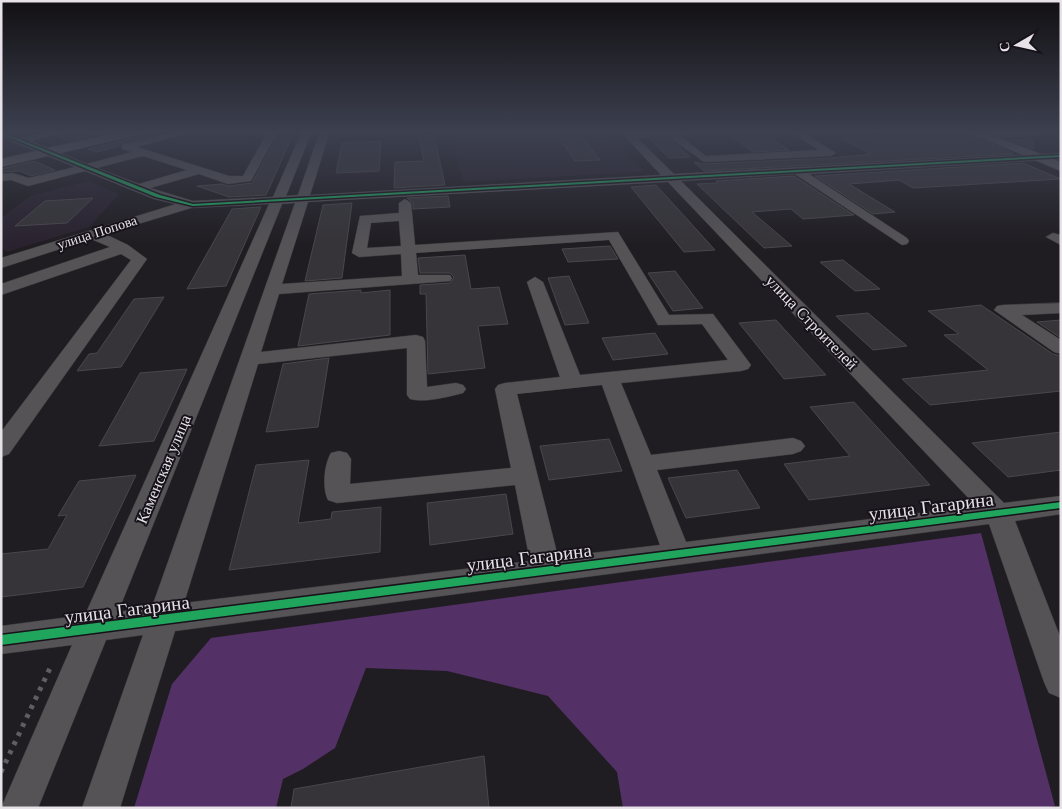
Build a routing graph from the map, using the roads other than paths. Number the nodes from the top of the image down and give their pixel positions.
1 (79, 169) edge
2 (90, 169) edge
3 (191, 169) edge
4 (254, 169) edge
5 (293, 169) edge
6 (308, 169) edge
7 (662, 169) edge
8 (823, 169) edge
9 (800, 170) junction
10 (198, 171) junction
11 (670, 177) junction
12 (1, 178) edge
13 (138, 188) junction
14 (403, 193) junction
15 (158, 196) junction
16 (304, 199) junction
17 (277, 200) junction
18 (193, 205) junction
19 (150, 215) junction
20 (407, 216) junction
21 (93, 234) junction
22 (902, 241) dead end
23 (123, 248) junction
24 (409, 250) junction
25 (4, 261) edge
26 (444, 278) dead end
27 (410, 280) junction
28 (535, 282) dead end
29 (1, 290) edge
30 (273, 290) junction
31 (1061, 308) edge
32 (1061, 348) edge
33 (250, 360) junction
34 (609, 378) junction
35 (572, 382) junction
36 (456, 389) dead end
37 (793, 446) dead end
38 (1, 449) edge
39 (339, 459) dead end
40 (642, 464) junction
41 (525, 475) junction
42 (1061, 505) edge
43 (999, 514) junction
44 (678, 555) junction
45 (547, 572) junction
46 (164, 621) junction
47 (94, 629) junction
48 (1, 640) edge
49 (1061, 682) edge
50 (19, 808) edge
51 (101, 808) edge

1 - 12 street
2 - 13 street
3 - 10 street
4 - 10 street
5 - 17 street, Каменская улица
6 - 16 street
7 - 11 street, улица Строителей
8 - 9 street
9 - 11 street
9 - 22 street
10 - 13 street
11 - 14 street
11 - 43 street, улица Строителей
13 - 15 street
14 - 16 street
14 - 20 street
15 - 18 street
15 - 19 street
16 - 17 street
16 - 30 street
17 - 18 street
17 - 47 street, Каменская улица
18 - 19 street, улица Попова
19 - 21 street, улица Попова
20 - 24 street
20 - 24 street
21 - 23 street
21 - 25 street, улица Попова
23 - 29 street
23 - 38 street
24 - 27 street
24 - 34 street
26 - 27 street
27 - 30 street
28 - 35 street
30 - 33 street
31 - 32 street
33 - 36 street
33 - 46 street
34 - 35 street
34 - 40 street
35 - 41 street
37 - 40 street
39 - 41 street
40 - 44 street
41 - 45 street
42 - 43 street, улица Гагарина
43 - 44 street, улица Гагарина
43 - 49 street
44 - 45 street, улица Гагарина
45 - 46 street, улица Гагарина
46 - 47 street, улица Гагарина
46 - 51 street
47 - 48 street, улица Гагарина
47 - 50 street, Каменская улица

